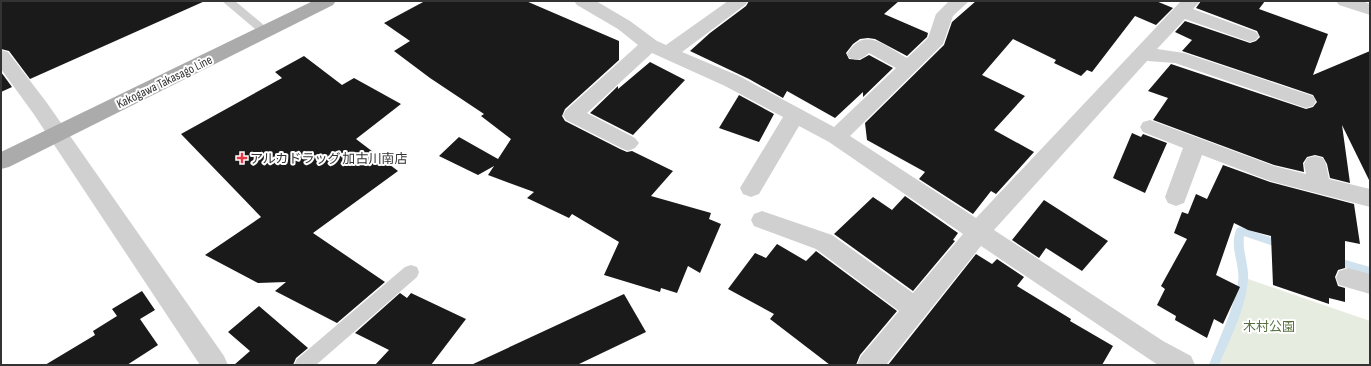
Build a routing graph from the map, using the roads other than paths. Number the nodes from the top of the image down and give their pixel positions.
1 (228, 1) edge
2 (327, 1) edge
3 (583, 1) edge
4 (739, 1) edge
5 (960, 1) edge
6 (1345, 1) edge
7 (1186, 4) edge
8 (1370, 10) edge
9 (265, 31) junction
10 (1250, 36) dead end
11 (659, 49) junction
12 (856, 54) dead end
13 (1140, 54) junction
14 (1, 56) edge
15 (909, 67) junction
16 (1306, 101) dead end
17 (795, 115) junction
18 (1150, 127) dead end
19 (57, 134) junction
20 (836, 137) junction
21 (628, 143) dead end
22 (1195, 144) junction
23 (1, 161) edge
24 (1315, 164) dead end
25 (1320, 186) junction
26 (751, 188) dead end
27 (1176, 197) dead end
28 (1370, 198) edge
29 (762, 220) dead end
30 (978, 232) junction
31 (411, 272) dead end
32 (916, 309) junction
33 (1150, 357) edge
34 (215, 365) edge
35 (303, 365) edge
36 (870, 365) edge
37 (1182, 365) edge

1 - 9 lane
2 - 9 main road, Kakogawa Takasago Line
3 - 11 street
4 - 11 street
5 - 15 street
6 - 8 street
7 - 10 street
7 - 13 street
9 - 19 main road, Kakogawa Takasago Line
11 - 17 street
11 - 21 street
12 - 15 street
13 - 16 street
13 - 30 street
14 - 19 street
15 - 20 street
17 - 20 street
17 - 26 street
18 - 22 street
19 - 23 main road, Kakogawa Takasago Line
19 - 34 street
20 - 30 street
22 - 25 street
22 - 27 street
24 - 25 street
25 - 28 street
29 - 32 street
30 - 32 street
30 - 33 street
31 - 35 lane
32 - 36 street
33 - 37 street

